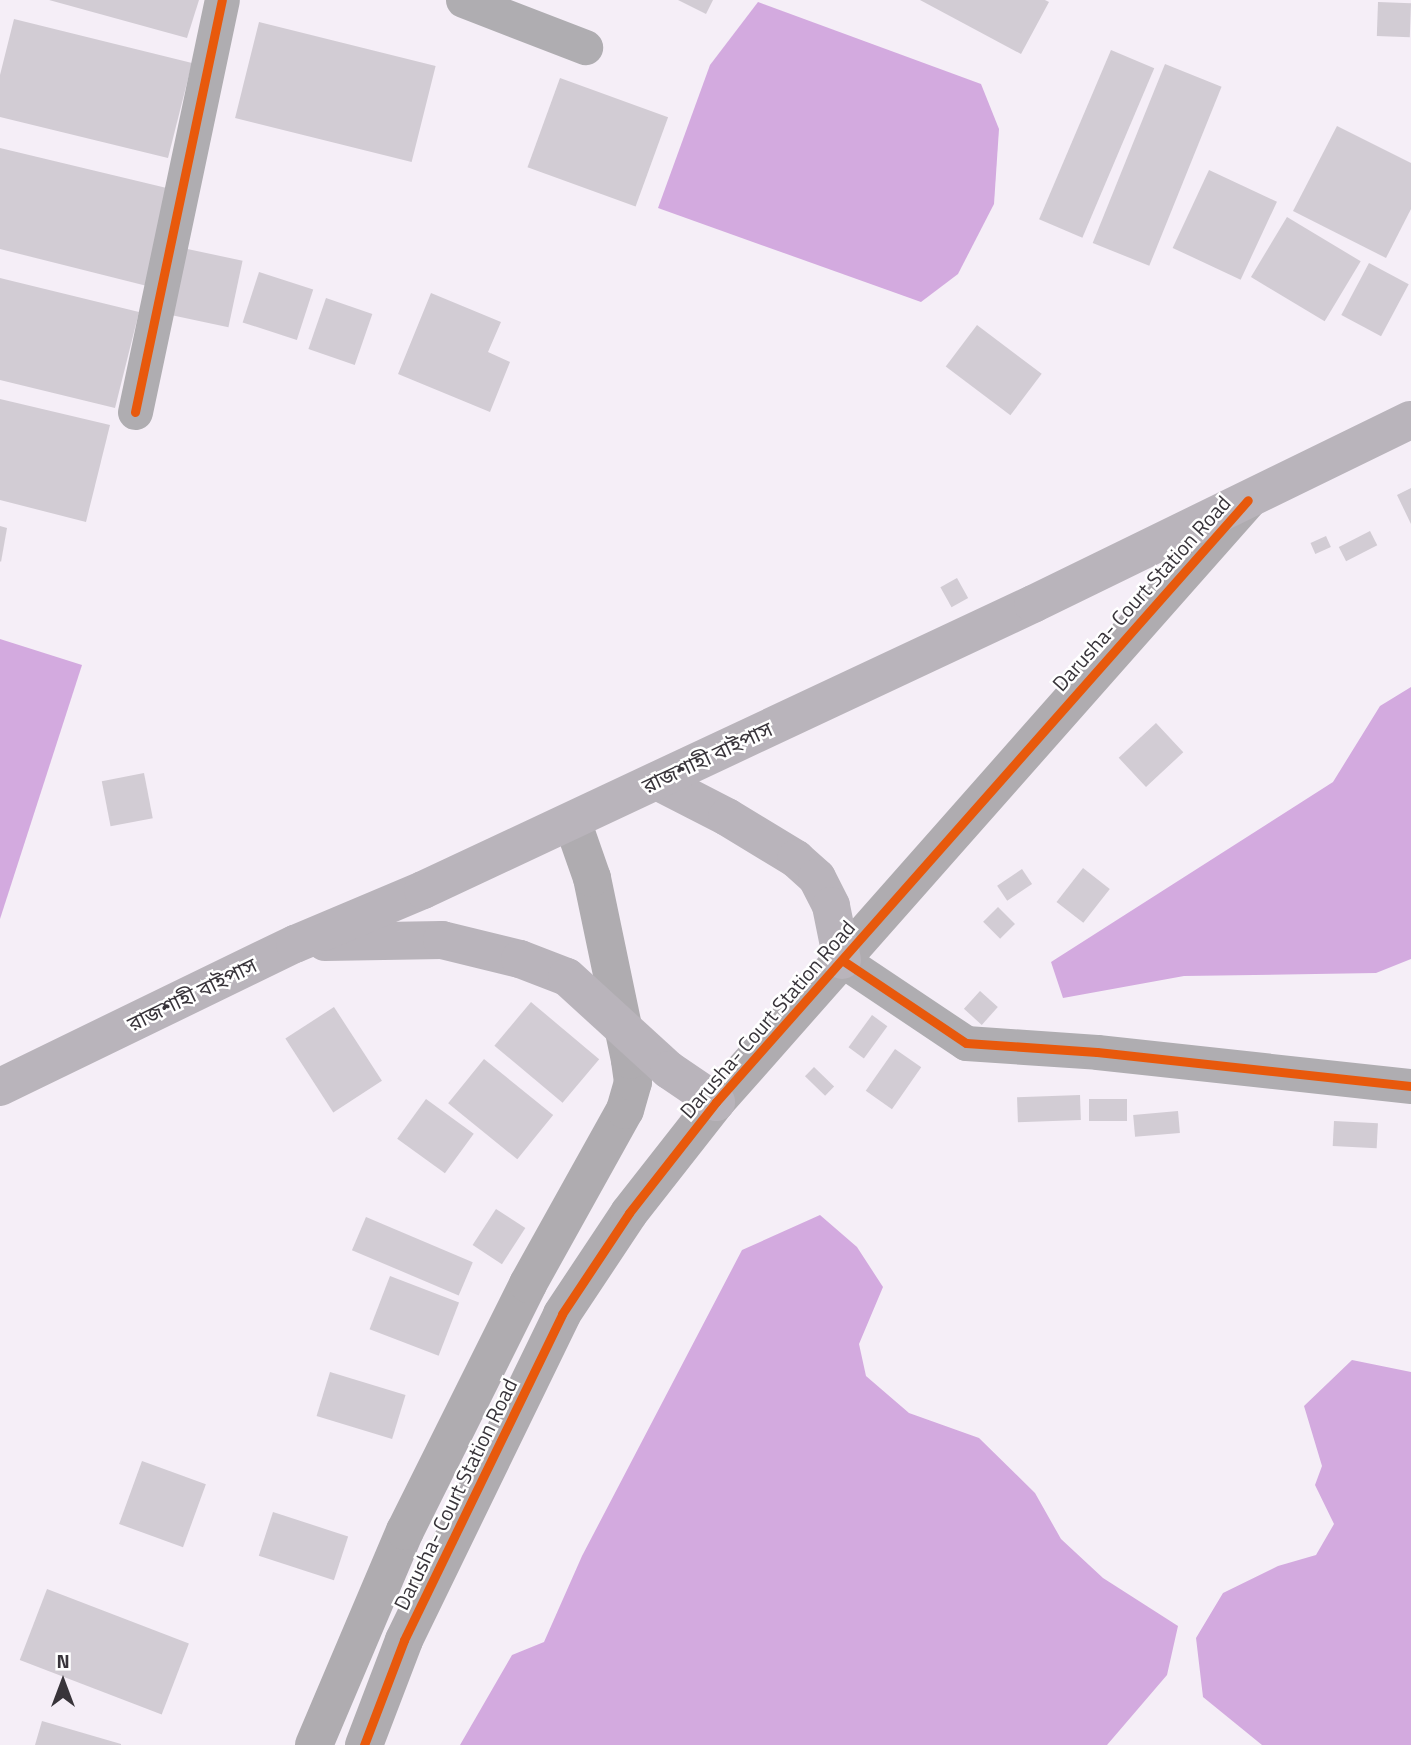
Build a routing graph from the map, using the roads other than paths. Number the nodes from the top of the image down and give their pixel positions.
1 (222, 0) edge
2 (463, 0) edge
3 (586, 47) dead end
4 (135, 412) dead end
5 (1407, 415) edge
6 (1248, 500) junction
7 (657, 781) junction
8 (572, 821) junction
9 (295, 944) junction
10 (842, 960) junction
11 (623, 1025) junction
12 (5, 1081) edge
13 (1411, 1086) edge
14 (716, 1102) junction
15 (314, 1745) edge
16 (364, 1745) edge

1 - 4 street
2 - 3 street
5 - 6 highway, রাজশাহী বাইপাস
6 - 7 highway, রাজশাহী বাইপাস
6 - 10 street, Darusha- Court Station Road
7 - 8 highway, রাজশাহী বাইপাস
7 - 10 highway
8 - 9 highway, রাজশাহী বাইপাস
8 - 11 street, Darusha- Court Station Road
9 - 11 highway
9 - 12 highway, রাজশাহী বাইপাস
10 - 13 street
10 - 14 street, Darusha- Court Station Road
11 - 14 highway
11 - 15 street, Darusha- Court Station Road
14 - 16 street, Darusha- Court Station Road

